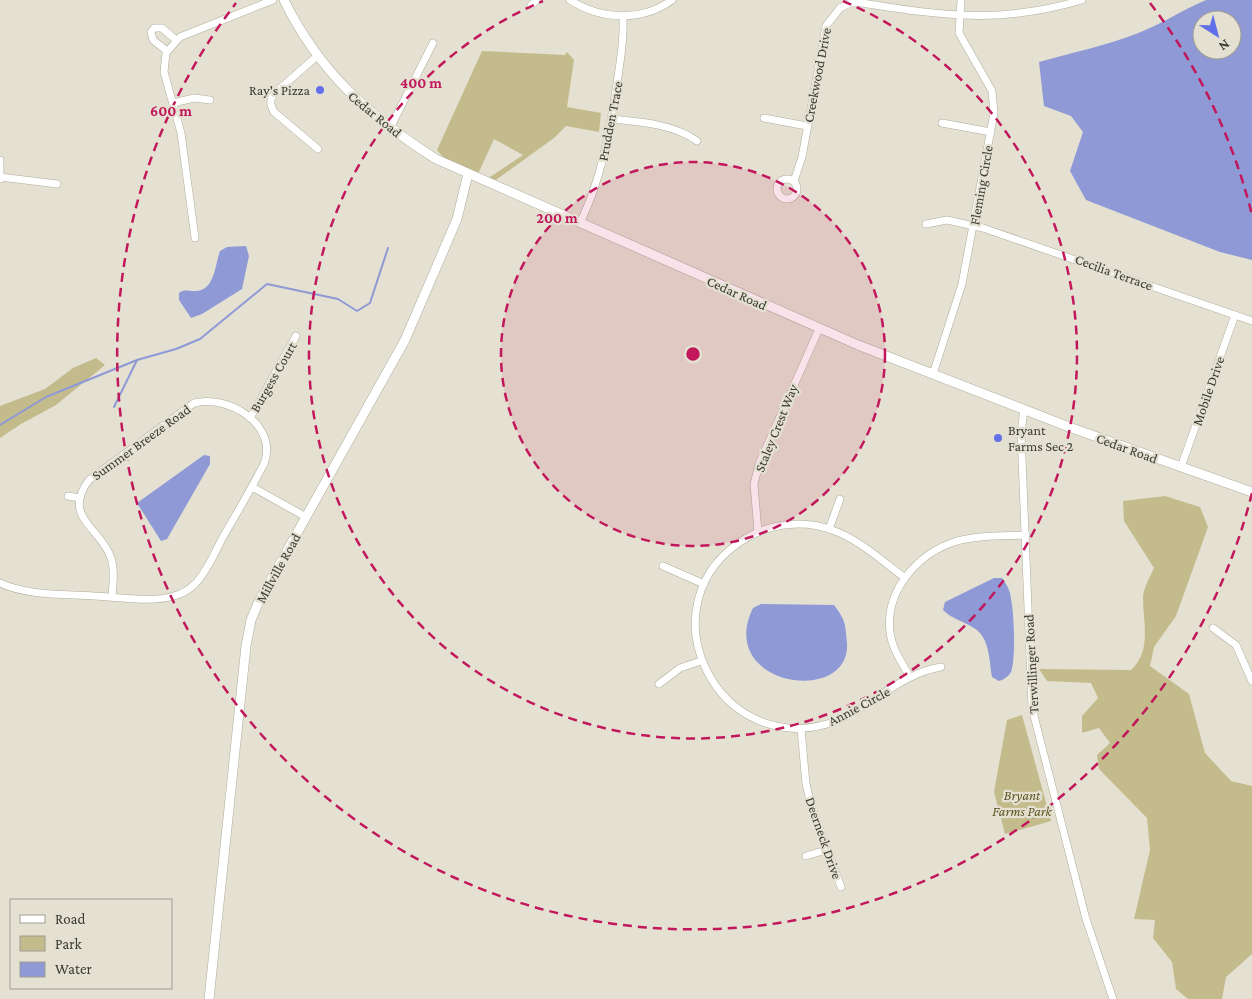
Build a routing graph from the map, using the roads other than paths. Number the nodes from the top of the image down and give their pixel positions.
1 (273, 0) edge
2 (284, 0) edge
3 (570, 0) edge
4 (672, 0) edge
5 (961, 0) edge
6 (1082, 0) edge
7 (882, 3) edge
8 (623, 16) junction
9 (960, 17) junction
10 (176, 40) junction
11 (433, 43) dead end
12 (167, 51) junction
13 (317, 56) junction
14 (210, 100) dead end
15 (173, 103) junction
16 (764, 118) dead end
17 (612, 119) junction
18 (942, 123) dead end
19 (807, 126) junction
20 (390, 128) junction
21 (991, 132) junction
22 (698, 141) dead end
23 (318, 149) dead end
24 (0, 160) edge
25 (468, 174) junction
26 (0, 178) edge
27 (794, 181) dead end
28 (57, 184) dead end
29 (580, 222) junction
30 (926, 224) dead end
31 (974, 225) junction
32 (195, 238) dead end
33 (1234, 315) junction
34 (1252, 321) edge
35 (819, 329) junction
36 (296, 336) dead end
37 (933, 374) junction
38 (1024, 409) junction
39 (250, 418) junction
40 (1181, 467) junction
41 (252, 486) junction
42 (1252, 492) edge
43 (68, 496) dead end
44 (80, 498) junction
45 (840, 499) dead end
46 (306, 517) junction
47 (829, 529) junction
48 (758, 532) junction
49 (1026, 535) junction
50 (663, 566) dead end
51 (905, 578) junction
52 (0, 583) edge
53 (704, 584) junction
54 (112, 597) junction
55 (1213, 628) dead end
56 (701, 661) junction
57 (941, 667) dead end
58 (1251, 676) edge
59 (910, 677) junction
60 (659, 684) dead end
61 (801, 728) junction
62 (826, 850) junction
63 (806, 856) dead end
64 (841, 887) dead end
65 (209, 999) edge
66 (1113, 999) edge

1 - 10 street
2 - 13 street, Cedar Road
3 - 8 street
4 - 8 street
5 - 9 street, Fleming Circle
6 - 9 street, Creekwood Drive
7 - 9 street, Creekwood Drive
7 - 19 street, Creekwood Drive
8 - 17 street, Prudden Trace
9 - 21 street, Fleming Circle
10 - 12 street
10 - 12 street
11 - 20 street
12 - 15 street
13 - 20 street, Cedar Road
13 - 23 street
14 - 15 street
15 - 32 street
16 - 19 street
17 - 22 street
17 - 29 street, Prudden Trace
18 - 21 street
19 - 27 street, Creekwood Drive
20 - 25 street, Cedar Road
21 - 31 street, Fleming Circle
24 - 26 street
25 - 29 street, Cedar Road
25 - 46 street, Millville Road
26 - 28 street
29 - 35 street, Cedar Road
30 - 31 street, Cecilia Terrace
31 - 33 street, Cecilia Terrace
31 - 37 street, Fleming Circle
33 - 34 street, Cecilia Terrace
33 - 40 street, Mobile Drive
35 - 37 street, Cedar Road
35 - 48 street, Staley Crest Way
36 - 39 street, Burgess Court
37 - 38 street, Cedar Road
38 - 40 street, Cedar Road
38 - 49 street, Terwillinger Road
39 - 41 street, Summer Breeze Road
39 - 44 street, Summer Breeze Road
40 - 42 street, Cedar Road
41 - 46 street
41 - 54 street, Summer Breeze Road
43 - 44 street
44 - 54 street
45 - 47 street
46 - 65 street, Millville Road
47 - 48 street, Annie Circle
47 - 51 street, Annie Circle
48 - 53 street, Annie Circle
49 - 51 street
49 - 66 street, Terwillinger Road
50 - 53 street
51 - 59 street
52 - 54 street, Summer Breeze Road
53 - 56 street, Annie Circle
55 - 58 street
56 - 60 street
56 - 61 street, Annie Circle
57 - 59 street, Annie Circle
59 - 61 street, Annie Circle
61 - 62 street, Deerneck Drive
62 - 63 street
62 - 64 street, Deerneck Drive

